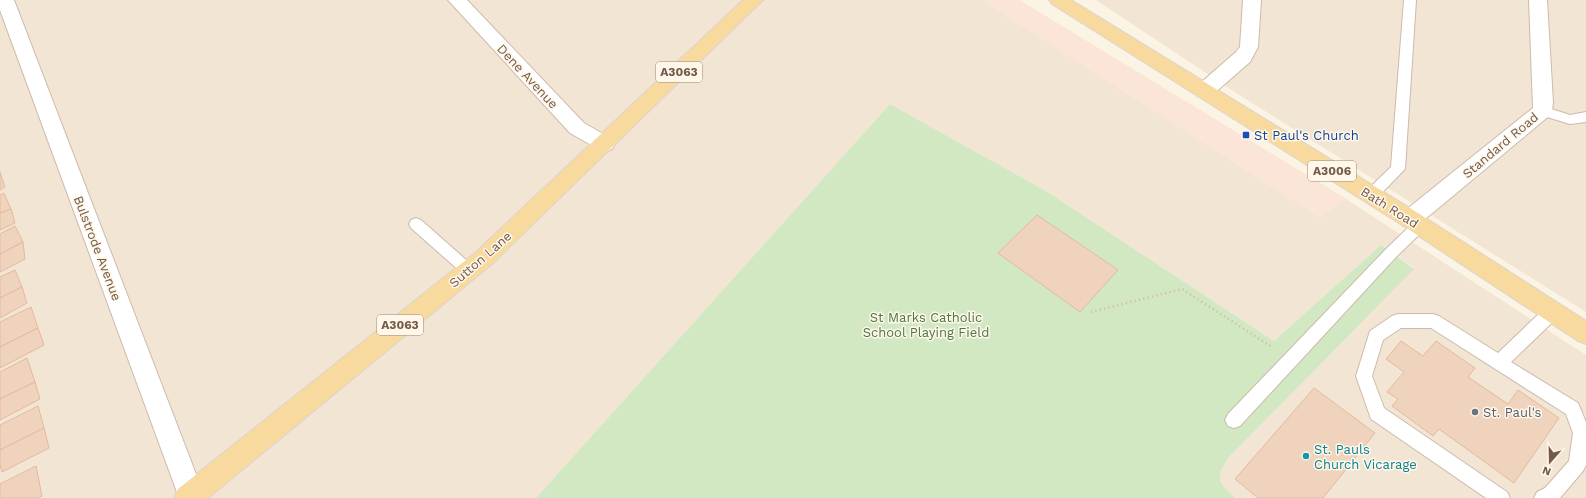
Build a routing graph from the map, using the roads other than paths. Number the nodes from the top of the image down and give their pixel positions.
1 (5, 0) edge
2 (457, 0) edge
3 (754, 0) edge
4 (1058, 0) edge
5 (1070, 0) edge
6 (1252, 0) edge
7 (1410, 0) edge
8 (1538, 0) edge
9 (1111, 32) junction
10 (1204, 91) junction
11 (1542, 112) junction
12 (1586, 117) edge
13 (605, 144) junction
14 (1371, 195) junction
15 (1415, 223) junction
16 (416, 224) dead end
17 (468, 270) junction
18 (1552, 312) junction
19 (1586, 334) edge
20 (1500, 362) junction
21 (1234, 420) dead end
22 (189, 497) edge
23 (1501, 498) edge
24 (1543, 498) edge

1 - 22 street, Bulstrode Avenue
2 - 13 street, Dene Avenue
3 - 13 main road, Sutton Lane / A3063
4 - 9 main road, Bath Road / A3006
5 - 9 main road, Bath Road / A3006
6 - 10 street
7 - 14 lane
8 - 11 street, Standard Road
9 - 10 main road, Bath Road / A3006
10 - 14 main road, Bath Road / A3006
11 - 12 lane
11 - 15 street, Standard Road
13 - 17 main road, Sutton Lane / A3063
14 - 15 main road, Bath Road / A3006
15 - 18 main road, Bath Road / A3006
15 - 21 lane
16 - 17 lane
17 - 22 main road, Sutton Lane / A3063
18 - 19 main road, Bath Road / A3006
18 - 20 lane
20 - 23 lane
20 - 24 lane

